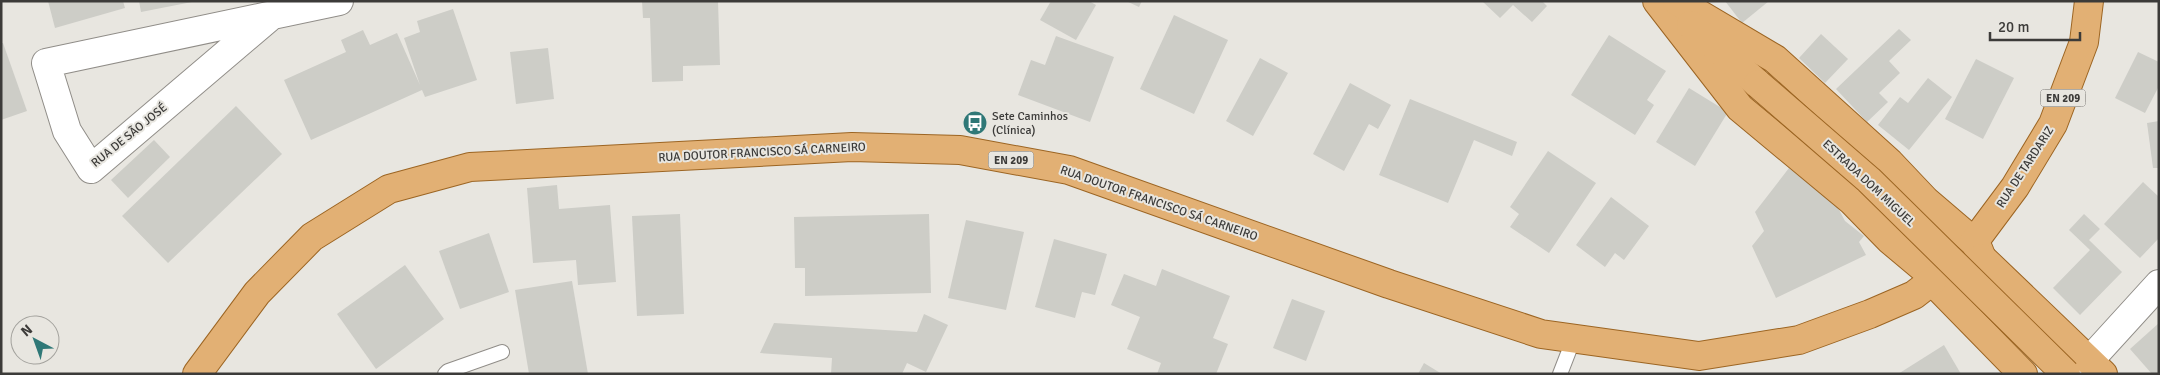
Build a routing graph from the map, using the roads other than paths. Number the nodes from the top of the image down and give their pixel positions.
1 (338, 1) edge
2 (1657, 1) edge
3 (1664, 1) edge
4 (1677, 1) edge
5 (2089, 1) edge
6 (272, 15) junction
7 (1974, 246) junction
8 (1932, 280) junction
9 (2159, 284) edge
10 (1574, 338) junction
11 (502, 352) dead end
12 (2090, 370) edge
13 (197, 374) edge
14 (445, 374) edge
15 (1560, 374) edge
16 (2023, 374) edge
17 (2066, 374) edge

1 - 6 street, RUA DE SÃO JOSÉ
2 - 8 main road
3 - 17 main road, ESTRADA DOM MIGUEL, bridge
4 - 7 main road
5 - 7 main road, RUA DE TARDARIZ / EN 209
6 - 6 street, RUA DE SÃO JOSÉ
7 - 8 main road
7 - 8 main road, EN 209
7 - 12 main road
8 - 10 main road, RUA DOUTOR FRANCISCO SÁ CARNEIRO / EN 209
8 - 16 main road
9 - 12 street
10 - 13 main road, RUA DOUTOR FRANCISCO SÁ CARNEIRO / EN 209
10 - 15 lane
11 - 14 lane

